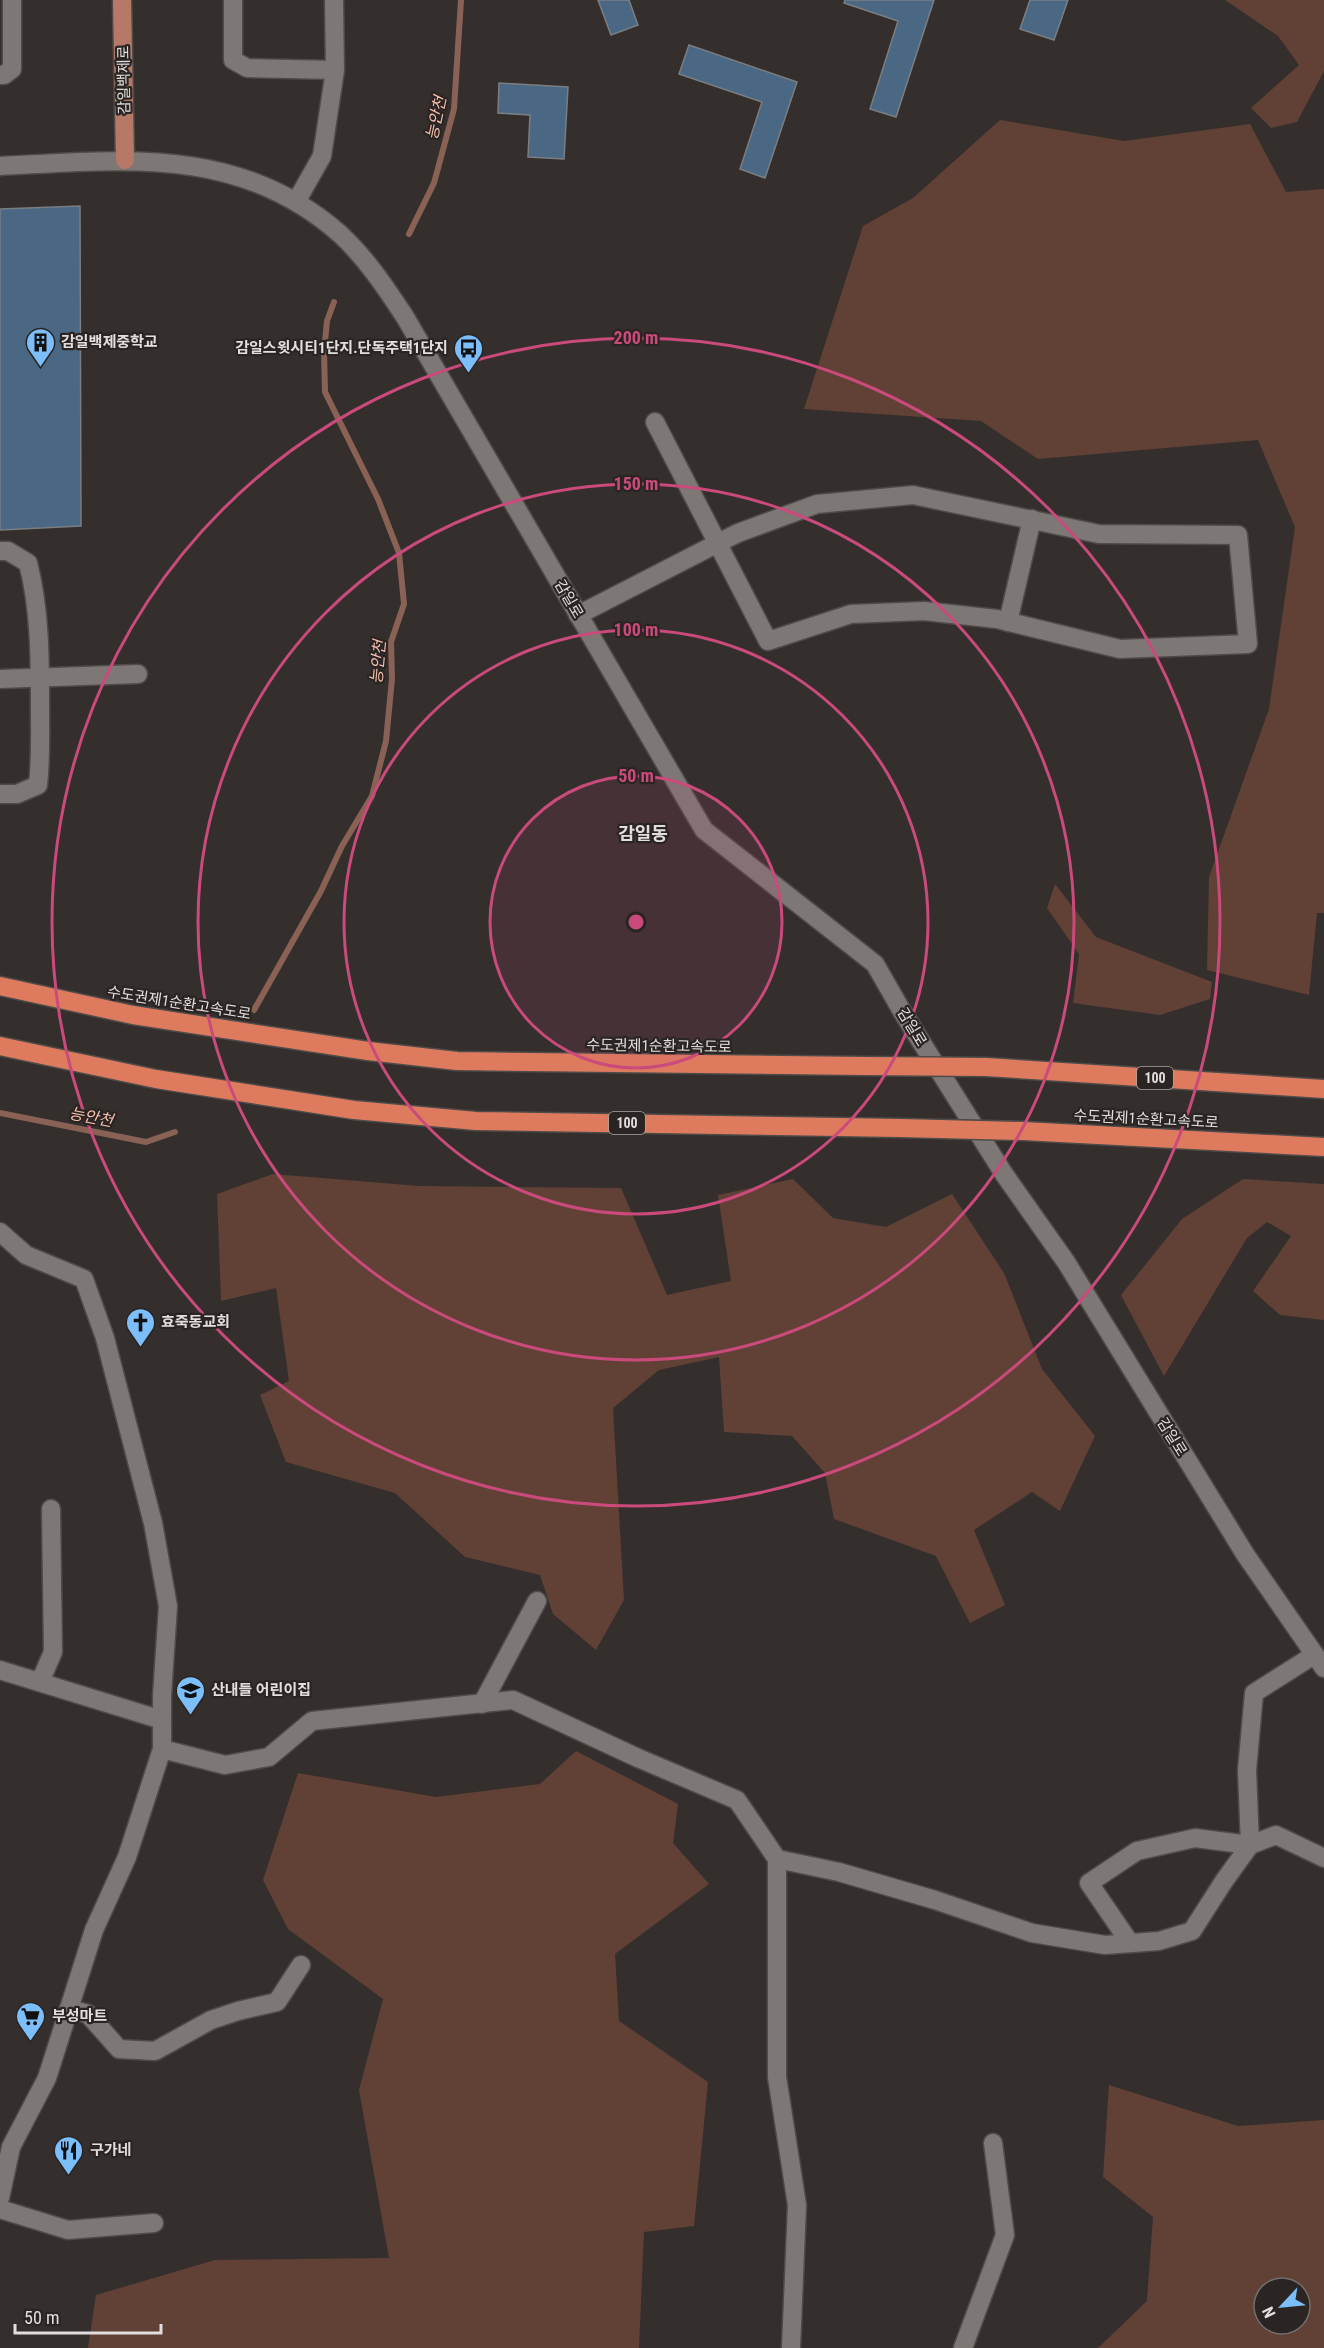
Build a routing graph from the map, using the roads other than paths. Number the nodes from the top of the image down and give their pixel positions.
1 (12, 0) edge
2 (122, 0) edge
3 (232, 0) edge
4 (334, 0) edge
5 (335, 70) junction
6 (0, 75) edge
7 (125, 160) junction
8 (0, 166) edge
9 (296, 202) junction
10 (655, 422) dead end
11 (1032, 519) junction
12 (718, 543) junction
13 (0, 551) edge
14 (578, 615) junction
15 (1008, 622) junction
16 (138, 674) dead end
17 (40, 678) junction
18 (0, 679) edge
19 (0, 794) edge
20 (0, 986) edge
21 (0, 1046) edge
22 (1324, 1089) edge
23 (1324, 1147) edge
24 (0, 1232) edge
25 (51, 1509) dead end
26 (537, 1601) dead end
27 (1319, 1661) edge
28 (0, 1670) edge
29 (40, 1682) junction
30 (483, 1704) junction
31 (162, 1720) junction
32 (162, 1749) junction
33 (1250, 1845) junction
34 (1324, 1858) edge
35 (777, 1859) junction
36 (1130, 1943) junction
37 (301, 1965) dead end
38 (69, 2009) junction
39 (993, 2143) dead end
40 (3, 2166) edge
41 (0, 2199) edge
42 (0, 2209) edge
43 (154, 2223) dead end
44 (791, 2348) edge
45 (963, 2348) edge

1 - 6 street
2 - 7 main road, 감일백제로
3 - 5 street
4 - 5 street
5 - 9 street
7 - 8 street, 감일로
7 - 9 street, 감일로
9 - 14 street, 감일로
10 - 12 street
11 - 12 street
11 - 15 street
11 - 15 street
12 - 14 street
12 - 15 street
13 - 17 street
14 - 27 street, 감일로
16 - 17 street
17 - 18 street
17 - 19 street
20 - 22 highway, 수도권제1순환고속도로 / 100, bridge
21 - 23 highway, 수도권제1순환고속도로 / 100, bridge
24 - 31 street
25 - 29 street
26 - 30 street
27 - 33 street
28 - 29 street
29 - 31 street
30 - 32 street
30 - 35 street
31 - 32 street
32 - 38 street
33 - 34 street
33 - 36 street
33 - 36 street
35 - 36 street
35 - 44 street
37 - 38 street
38 - 40 street
39 - 45 street
40 - 41 street
42 - 43 street

